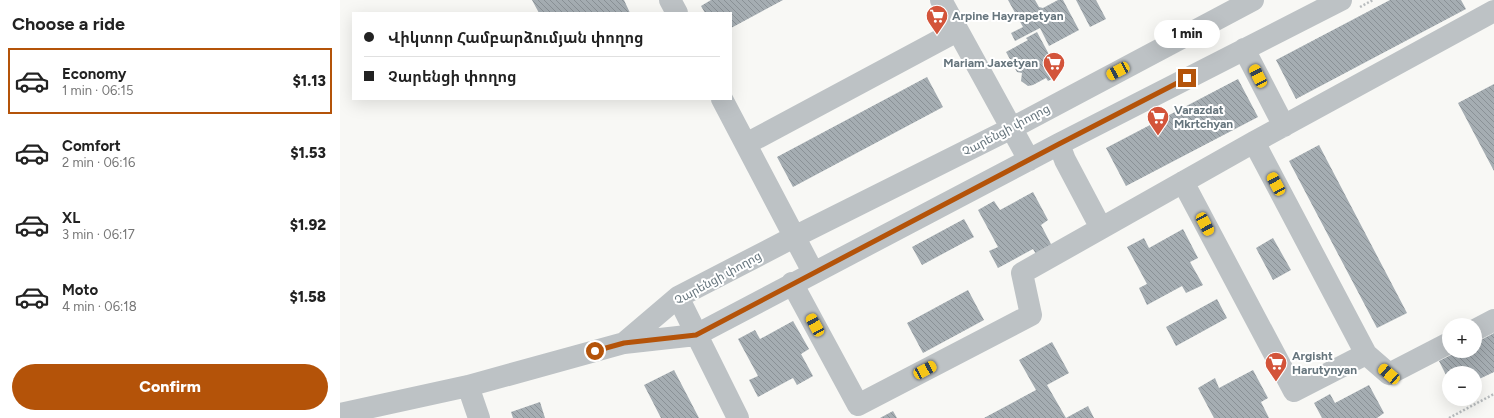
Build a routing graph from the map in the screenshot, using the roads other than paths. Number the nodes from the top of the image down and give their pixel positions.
1 (670, 0) edge
2 (942, 0) edge
3 (1253, 0) edge
4 (1341, 0) edge
5 (1488, 8) edge
6 (676, 12) edge
7 (957, 31) junction
8 (1244, 49) junction
9 (723, 100) edge
10 (1284, 126) junction
11 (1012, 128) junction
12 (1254, 142) junction
13 (746, 144) junction
14 (1059, 144) junction
15 (1029, 160) junction
16 (1183, 182) junction
17 (1101, 228) junction
18 (794, 237) junction
19 (813, 272) junction
20 (792, 283) junction
21 (678, 297) junction
22 (1494, 320) edge
23 (1482, 326) edge
24 (696, 335) junction
25 (624, 343) junction
26 (1442, 347) edge
27 (1366, 354) junction
28 (468, 386) junction
29 (340, 414) edge
30 (479, 418) edge
31 (738, 418) edge

1 - 6 street
2 - 7 street
3 - 11 street, Չարենցի փողոց
4 - 8 street
5 - 10 street
7 - 11 street
7 - 13 street
8 - 10 street
8 - 14 street
9 - 13 street
10 - 12 street
11 - 15 street
11 - 18 street, Չարենցի փողոց
12 - 16 street
12 - 27 street
13 - 18 street
14 - 15 street
14 - 17 street
15 - 19 street
16 - 17 street
16 - 27 street
17 - 20 street
18 - 19 street
18 - 21 street, Չարենցի փողոց
19 - 20 street
20 - 24 street
21 - 24 street
21 - 25 street, Չարենցի փողոց
22 - 23 street
24 - 25 street
24 - 31 street
25 - 28 street
26 - 27 street
28 - 29 street
28 - 30 street

